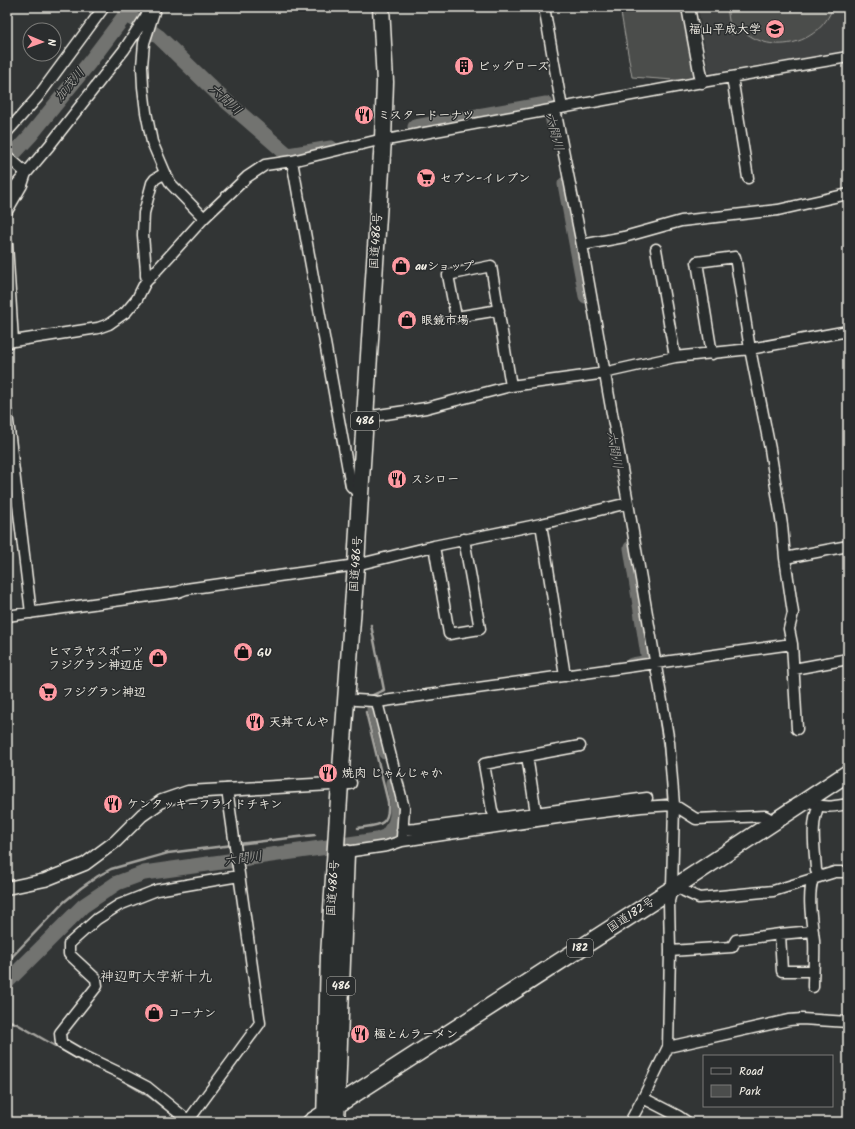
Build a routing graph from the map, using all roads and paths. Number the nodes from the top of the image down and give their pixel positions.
1 (104, 7) edge
2 (152, 7) edge
3 (156, 7) edge
4 (381, 7) edge
5 (392, 7) edge
6 (544, 7) edge
7 (688, 7) edge
8 (848, 57) edge
9 (732, 77) junction
10 (702, 82) junction
11 (558, 109) junction
12 (7, 132) edge
13 (388, 139) junction
14 (7, 156) edge
15 (292, 161) junction
16 (26, 173) junction
17 (165, 173) junction
18 (748, 178) dead end
19 (848, 194) edge
20 (7, 196) edge
21 (7, 211) edge
22 (204, 218) junction
23 (7, 244) edge
24 (582, 246) junction
25 (656, 249) dead end
26 (150, 278) junction
27 (499, 310) junction
28 (848, 331) edge
29 (10, 342) edge
30 (750, 349) junction
31 (712, 354) junction
32 (675, 357) junction
33 (602, 374) junction
34 (511, 386) junction
35 (7, 413) edge
36 (370, 416) junction
37 (360, 495) junction
38 (625, 503) junction
39 (541, 524) junction
40 (464, 539) junction
41 (434, 546) junction
42 (848, 546) edge
43 (785, 558) junction
44 (361, 564) junction
45 (31, 613) junction
46 (7, 616) edge
47 (792, 644) junction
48 (848, 659) edge
49 (655, 664) junction
50 (794, 669) junction
51 (565, 676) junction
52 (356, 700) junction
53 (377, 702) junction
54 (797, 730) dead end
55 (580, 746) dead end
56 (527, 756) junction
57 (848, 773) edge
58 (848, 782) edge
59 (345, 783) junction
60 (227, 790) junction
61 (814, 802) junction
62 (848, 804) edge
63 (674, 805) junction
64 (536, 816) junction
65 (774, 821) junction
66 (497, 823) junction
67 (402, 835) junction
68 (342, 845) junction
69 (848, 872) edge
70 (239, 876) junction
71 (816, 878) junction
72 (7, 888) edge
73 (675, 894) junction
74 (813, 931) junction
75 (780, 934) junction
76 (670, 951) junction
77 (813, 971) junction
78 (813, 987) dead end
79 (848, 1022) edge
80 (668, 1047) junction
81 (643, 1098) junction
82 (329, 1118) edge
83 (678, 1119) edge
84 (189, 1121) edge
85 (630, 1122) edge
86 (687, 1122) edge

1 - 12 street
2 - 16 street
3 - 17 street
4 - 13 highway, 国道486号 / 486
5 - 13 highway, 国道486号 / 486
6 - 11 street
7 - 10 street
8 - 9 street
9 - 10 street
9 - 18 street
10 - 11 street
11 - 13 street
11 - 24 street
13 - 15 street
13 - 36 highway, 国道486号 / 486
14 - 16 street
15 - 22 street
15 - 37 street
16 - 20 street
16 - 21 street
17 - 22 street
17 - 26 street
19 - 24 street
22 - 26 street
23 - 29 street
24 - 33 street
25 - 32 street
26 - 29 street
27 - 27 street
27 - 34 street
28 - 30 street
30 - 31 street
30 - 31 street
30 - 43 street
31 - 32 street
32 - 33 street
33 - 34 street
33 - 38 street
34 - 36 street
35 - 45 street
36 - 37 highway, 国道486号 / 486
36 - 44 highway, 国道486号 / 486
37 - 44 highway, 国道486号 / 486
38 - 39 street
38 - 49 street
39 - 40 street
39 - 51 street
40 - 41 street
40 - 41 street
41 - 44 street
42 - 43 street
43 - 47 street
44 - 45 street
44 - 52 highway, 国道486号 / 486
44 - 59 highway, 国道486号 / 486
45 - 46 street
47 - 49 street
47 - 50 street
48 - 50 street
49 - 51 street
49 - 63 street
50 - 54 street
51 - 53 street
52 - 53 street
52 - 59 highway, 国道486号 / 486
53 - 67 street
55 - 56 street
56 - 64 street
56 - 66 street
57 - 61 highway, 国道182号 / 182
58 - 61 highway, 国道182号 / 182
59 - 60 street
59 - 68 highway, 国道486号 / 486
60 - 70 street
60 - 72 street
61 - 62 street
61 - 65 highway, 国道182号 / 182
61 - 71 street
61 - 73 highway, 国道182号 / 182
63 - 64 street
63 - 65 street
63 - 73 street
64 - 66 street
65 - 73 highway, 国道182号 / 182
66 - 67 street
67 - 68 street
68 - 82 highway, 国道486号 / 486
69 - 71 street
70 - 84 street
70 - 84 street
71 - 73 street
71 - 74 street
73 - 76 street
73 - 82 highway, 国道182号 / 182
74 - 75 street
74 - 77 street
75 - 76 street
75 - 77 street
76 - 80 street
77 - 78 street
79 - 80 street
80 - 81 street
81 - 83 street
81 - 85 street
83 - 86 street

